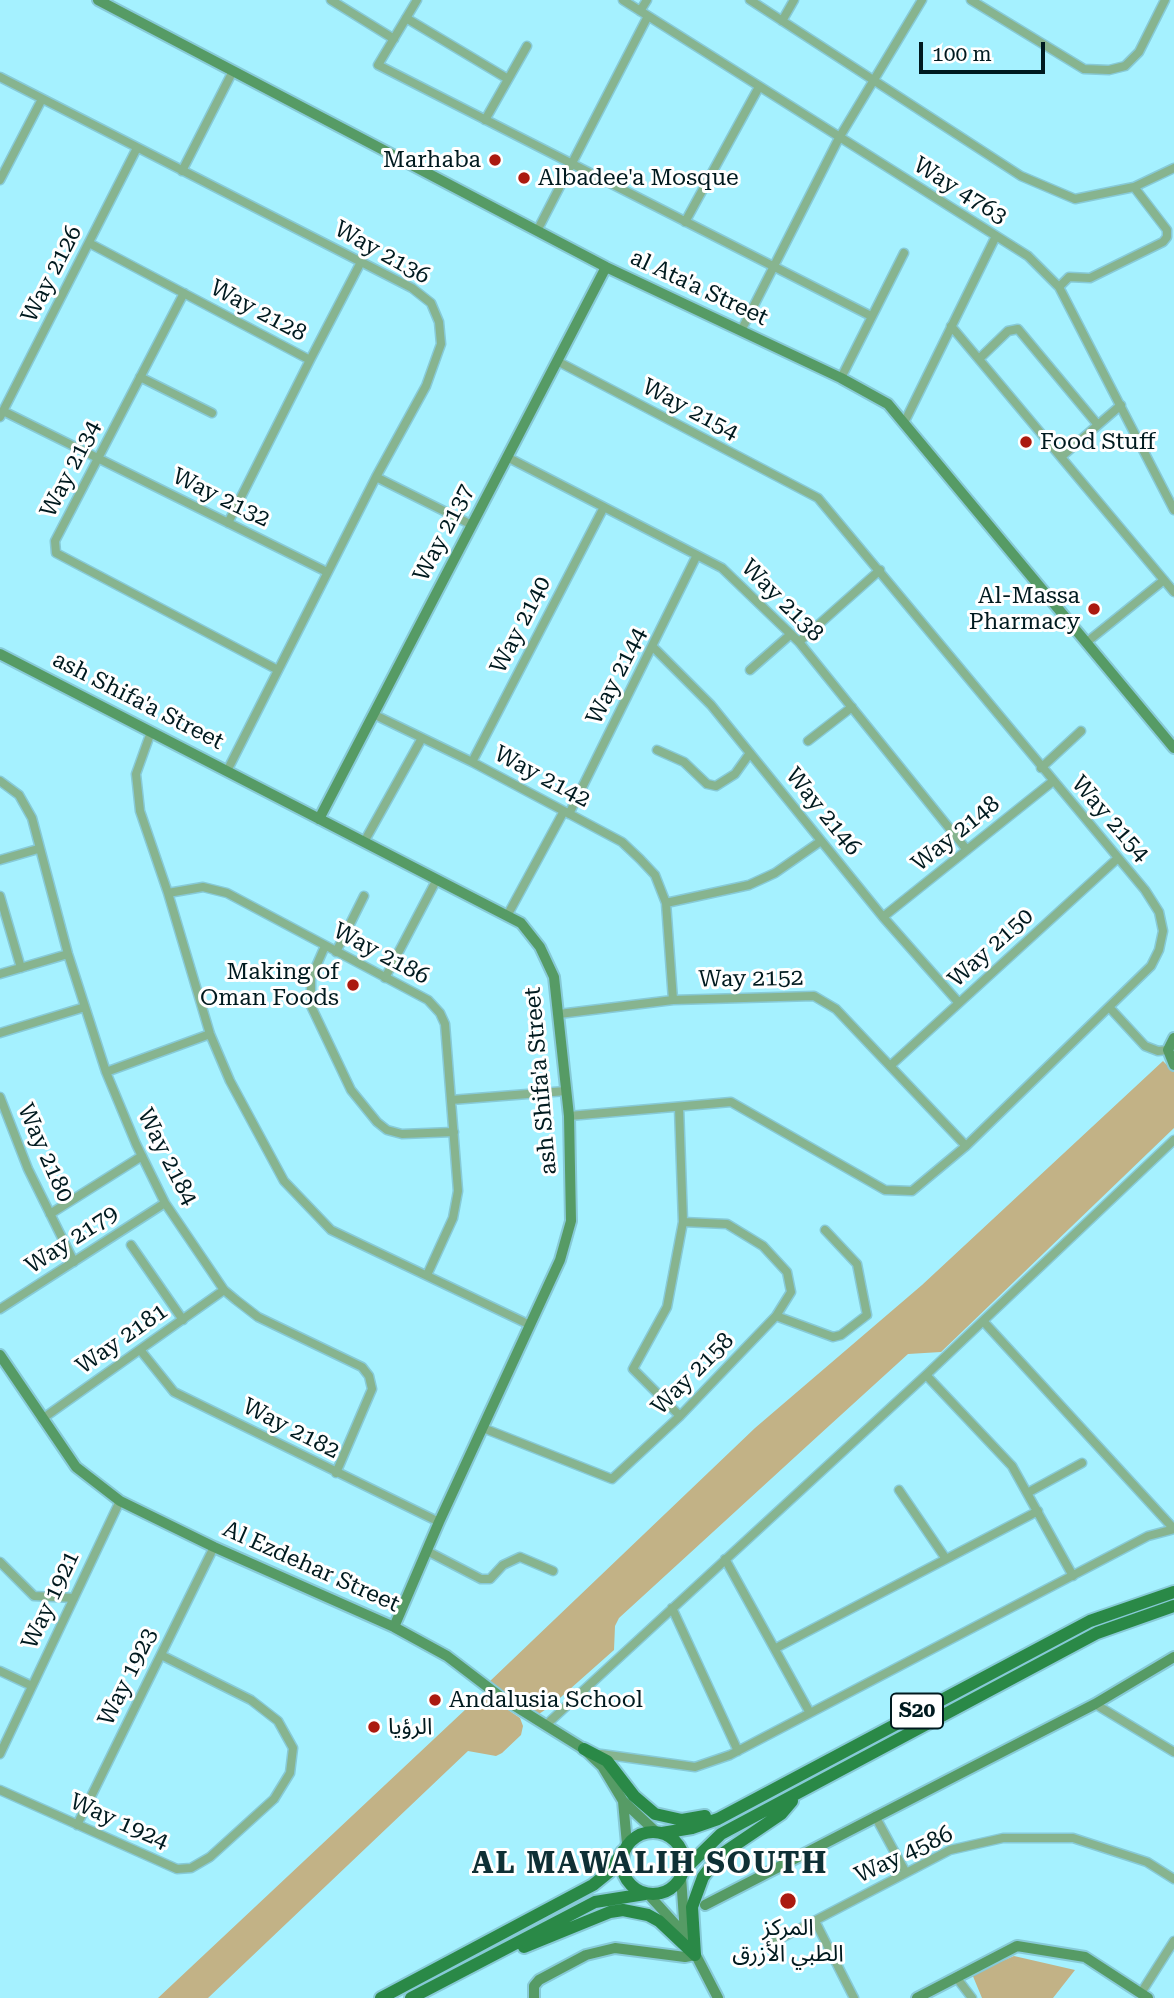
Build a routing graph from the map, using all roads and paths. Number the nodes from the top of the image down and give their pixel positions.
1 (97, 0) edge
2 (331, 0) edge
3 (417, 0) edge
4 (623, 0) edge
5 (647, 0) edge
6 (750, 0) edge
7 (794, 0) edge
8 (922, 0) edge
9 (971, 0) edge
10 (1165, 0) edge
11 (644, 13) junction
12 (406, 18) junction
13 (782, 21) junction
14 (394, 39) junction
15 (527, 46) dead end
16 (233, 71) junction
17 (0, 77) edge
18 (508, 79) junction
19 (873, 79) junction
20 (759, 87) junction
21 (43, 99) junction
22 (485, 120) junction
23 (839, 138) junction
24 (137, 148) junction
25 (572, 164) junction
26 (1174, 168) edge
27 (182, 171) junction
28 (0, 180) edge
29 (1134, 187) junction
30 (685, 222) junction
31 (537, 231) junction
32 (996, 236) junction
33 (89, 243) junction
34 (904, 253) dead end
35 (361, 262) junction
36 (606, 267) junction
37 (776, 268) junction
38 (1059, 287) junction
39 (184, 293) junction
40 (871, 316) junction
41 (951, 326) junction
42 (741, 331) junction
43 (979, 359) junction
44 (310, 360) junction
45 (557, 361) junction
46 (140, 377) junction
47 (841, 378) junction
48 (1121, 405) junction
49 (212, 413) dead end
50 (2, 414) edge
51 (904, 422) junction
52 (1098, 425) junction
53 (507, 457) junction
54 (1061, 457) junction
55 (98, 459) junction
56 (376, 477) junction
57 (604, 507) junction
58 (1174, 510) edge
59 (228, 523) junction
60 (472, 525) junction
61 (697, 555) junction
62 (880, 570) junction
63 (327, 572) junction
64 (1164, 580) junction
65 (1174, 592) edge
66 (791, 634) junction
67 (799, 642) junction
68 (1087, 642) junction
69 (653, 647) junction
70 (0, 654) edge
71 (278, 670) junction
72 (750, 670) dead end
73 (852, 707) junction
74 (373, 714) junction
75 (1081, 731) dead end
76 (151, 732) junction
77 (422, 738) junction
78 (808, 741) dead end
79 (1174, 748) edge
80 (657, 750) dead end
81 (750, 753) junction
82 (472, 762) junction
83 (1041, 768) junction
84 (227, 771) junction
85 (0, 781) edge
86 (1052, 782) junction
87 (566, 812) junction
88 (319, 819) junction
89 (821, 841) junction
90 (364, 842) junction
91 (38, 849) junction
92 (967, 850) junction
93 (1118, 858) junction
94 (0, 860) edge
95 (437, 879) junction
96 (168, 893) junction
97 (0, 896) edge
98 (364, 896) dead end
99 (666, 903) junction
100 (507, 916) junction
101 (883, 917) junction
102 (324, 946) junction
103 (335, 951) junction
104 (68, 954) junction
105 (21, 968) junction
106 (0, 974) edge
107 (385, 978) junction
108 (673, 1000) junction
109 (959, 1003) junction
110 (85, 1007) junction
111 (1109, 1007) junction
112 (559, 1014) junction
113 (0, 1033) edge
114 (211, 1034) junction
115 (1174, 1038) edge
116 (1168, 1050) junction
117 (1174, 1065) edge
118 (890, 1066) junction
119 (106, 1072) junction
120 (566, 1091) junction
121 (0, 1097) edge
122 (451, 1100) junction
123 (679, 1107) junction
124 (569, 1116) junction
125 (454, 1132) junction
126 (1174, 1140) edge
127 (966, 1146) junction
128 (142, 1156) junction
129 (165, 1203) junction
130 (50, 1214) junction
131 (683, 1222) junction
132 (825, 1230) dead end
133 (131, 1245) dead end
134 (74, 1262) junction
135 (427, 1275) junction
136 (224, 1290) junction
137 (0, 1309) edge
138 (776, 1316) junction
139 (183, 1320) junction
140 (983, 1321) junction
141 (530, 1325) junction
142 (141, 1351) junction
143 (0, 1355) edge
144 (926, 1375) junction
145 (680, 1416) junction
146 (42, 1419) junction
147 (483, 1428) junction
148 (1082, 1462) dead end
149 (336, 1473) junction
150 (899, 1490) dead end
151 (1028, 1492) junction
152 (120, 1500) junction
153 (1038, 1511) junction
154 (439, 1521) junction
155 (1174, 1529) edge
156 (214, 1547) junction
157 (426, 1551) junction
158 (725, 1559) junction
159 (946, 1559) junction
160 (0, 1562) edge
161 (553, 1571) dead end
162 (1073, 1576) junction
163 (1174, 1591) edge
164 (74, 1598) junction
165 (1174, 1606) edge
166 (672, 1608) junction
167 (394, 1627) junction
168 (776, 1648) junction
169 (161, 1655) junction
170 (1174, 1657) edge
171 (0, 1671) edge
172 (32, 1686) junction
173 (1095, 1704) junction
174 (810, 1713) junction
175 (547, 1724) junction
176 (590, 1751) junction
177 (738, 1751) junction
178 (1174, 1752) edge
179 (0, 1754) edge
180 (789, 1781) junction
181 (0, 1790) edge
182 (797, 1795) junction
183 (623, 1801) junction
184 (875, 1816) junction
185 (77, 1825) junction
186 (658, 1832) junction
187 (625, 1847) junction
188 (906, 1873) junction
189 (682, 1874) junction
190 (1174, 1879) edge
191 (646, 1894) junction
192 (705, 1905) dead end
193 (815, 1920) junction
194 (686, 1936) junction
195 (1174, 1941) edge
196 (774, 1942) dead end
197 (506, 1950) junction
198 (695, 1955) junction
199 (956, 1978) junction
200 (1145, 1996) edge
201 (381, 1998) edge
202 (411, 1998) edge
203 (534, 1998) edge
204 (718, 1998) edge
205 (854, 1998) edge
206 (917, 1998) edge
207 (972, 1998) edge

1 - 16 street, al Ata'a Street
2 - 14 street
3 - 12 street
4 - 11 street, Way 4763
5 - 11 street
6 - 13 street
7 - 13 street
8 - 19 street
9 - 10 street
11 - 20 street, Way 4763
11 - 25 street
12 - 14 street
12 - 18 street
13 - 19 street
14 - 22 street
15 - 18 street
16 - 27 street
16 - 31 street, al Ata'a Street
17 - 21 street, Way 2136
18 - 22 street
19 - 23 street
19 - 29 street
20 - 23 street, Way 4763
20 - 30 street
21 - 24 street, Way 2136
21 - 28 street
22 - 25 street
23 - 32 street, Way 4763
23 - 37 street
24 - 27 street, Way 2136
24 - 33 street, Way 2126
25 - 30 street
25 - 31 street
26 - 29 street
27 - 35 street, Way 2136
29 - 38 street
30 - 37 street
31 - 36 street, al Ata'a Street
32 - 38 street, Way 4763
32 - 41 street
33 - 39 street, Way 2128
33 - 50 street, Way 2126
34 - 40 street
35 - 44 street, Way 2128
35 - 56 street, Way 2136
36 - 42 street, al Ata'a Street
36 - 45 street, Way 2137
37 - 40 street
37 - 42 street
38 - 48 street, Way 4763
39 - 44 street, Way 2128
39 - 46 street, Way 2134
40 - 47 street
41 - 43 street
41 - 51 street
42 - 47 street, al Ata'a Street
43 - 52 street
43 - 54 street
44 - 59 street
45 - 53 street, Way 2137
45 - 62 street, Way 2154
46 - 49 street
46 - 55 street, Way 2134
47 - 51 street, al Ata'a Street
48 - 52 street
48 - 58 street, Way 4763
50 - 55 street, Way 2132
51 - 68 street, al Ata'a Street
52 - 54 street
53 - 57 street, Way 2138
53 - 60 street, Way 2137
54 - 64 street
55 - 59 street, Way 2132
55 - 71 street, Way 2134
56 - 60 street
56 - 63 street, Way 2136
57 - 61 street, Way 2138
57 - 82 street, Way 2140
59 - 63 street, Way 2132
60 - 74 street, Way 2137
61 - 66 street, Way 2138
61 - 69 street, Way 2144
62 - 67 street
62 - 83 street, Way 2154
63 - 71 street, Way 2136
64 - 65 street
64 - 68 street
66 - 67 street, Way 2138
66 - 72 street
67 - 73 street, Way 2138
68 - 79 street, al Ata'a Street
69 - 81 street, Way 2146
69 - 87 street, Way 2144
70 - 76 street, ash Shifa'a Street
71 - 84 street, Way 2136
73 - 78 street
73 - 92 street, Way 2138
74 - 77 street, Way 2142
74 - 88 street, Way 2137
75 - 83 street
76 - 84 street, ash Shifa'a Street
76 - 96 street
77 - 82 street, Way 2142
77 - 90 street
80 - 81 street
81 - 89 street, Way 2146
82 - 87 street, Way 2142
83 - 86 street, Way 2154
84 - 88 street, ash Shifa'a Street
85 - 91 street, Way 2184
86 - 92 street, Way 2148
86 - 93 street, Way 2154
87 - 99 street, Way 2142
87 - 100 street, Way 2144
88 - 90 street, ash Shifa'a Street
89 - 99 street
89 - 101 street, Way 2146
90 - 95 street, ash Shifa'a Street
91 - 94 street
91 - 104 street, Way 2184
92 - 101 street, Way 2148
93 - 109 street, Way 2150
93 - 111 street, Way 2154
95 - 100 street, ash Shifa'a Street
95 - 107 street
96 - 102 street, Way 2186
96 - 114 street
97 - 105 street
98 - 103 street
99 - 108 street, Way 2142
100 - 112 street, ash Shifa'a Street
101 - 109 street, Way 2146
102 - 103 street, Way 2186
102 - 125 street
103 - 107 street, Way 2186
104 - 105 street
104 - 110 street, Way 2184
105 - 106 street
107 - 122 street, Way 2186
108 - 112 street, Way 2152
108 - 118 street, Way 2152
109 - 118 street, Way 2150
110 - 113 street
110 - 119 street, Way 2184
111 - 116 street
111 - 127 street, Way 2154
112 - 120 street, ash Shifa'a Street
114 - 119 street
114 - 135 street
115 - 116 street
116 - 117 street
118 - 127 street, Way 2152
119 - 128 street, Way 2184
120 - 122 street
120 - 124 street, ash Shifa'a Street
121 - 130 street, Way 2180
122 - 125 street, Way 2186
123 - 124 street, Way 2154
123 - 127 street, Way 2154
123 - 131 street
124 - 141 street, ash Shifa'a Street
125 - 135 street, Way 2186
126 - 140 street
128 - 129 street, Way 2184
128 - 130 street
129 - 134 street, Way 2179
129 - 136 street, Way 2184
130 - 134 street, Way 2180
131 - 138 street, Way 2158
131 - 145 street
132 - 138 street
133 - 139 street
134 - 137 street, Way 2179
135 - 141 street
136 - 139 street, Way 2181
136 - 149 street, Way 2184
138 - 145 street, Way 2158
139 - 142 street, Way 2181
140 - 144 street
140 - 155 street
141 - 147 street, ash Shifa'a Street
142 - 146 street, Way 2181
142 - 149 street, Way 2182
143 - 146 street, Al Ezdehar Street
144 - 151 street
144 - 158 street
145 - 147 street, Way 2158
146 - 152 street, Al Ezdehar Street
147 - 154 street, ash Shifa'a Street
148 - 151 street
149 - 154 street, Way 2182
150 - 159 street
151 - 153 street
152 - 156 street, Al Ezdehar Street
152 - 164 street, Way 1921
153 - 159 street
153 - 162 street
154 - 157 street, ash Shifa'a Street
155 - 162 street
156 - 167 street, Al Ezdehar Street
156 - 169 street, Way 1923
157 - 161 street
157 - 167 street, ash Shifa'a Street
158 - 166 street
158 - 168 street
159 - 168 street
160 - 164 street
162 - 174 street
163 - 180 main road, S20
164 - 172 street, Way 1921
165 - 182 main road, S20
166 - 175 street
166 - 177 street
167 - 175 street, Al Ezdehar Street
168 - 174 street
169 - 185 street, Way 1923
169 - 185 street, Way 1924
170 - 173 street
171 - 172 street
172 - 179 street, Way 1921
173 - 178 street
173 - 184 street
174 - 177 street
175 - 176 street, Al Ezdehar Street
176 - 177 street
176 - 180 main road
176 - 183 street, Al Ezdehar Street
180 - 186 main road, S20
181 - 185 street, Way 1924
182 - 189 main road, S20
182 - 198 main road
183 - 186 street, Al Ezdehar Street
183 - 187 street, Al Ezdehar Street
184 - 188 street
184 - 192 street
186 - 187 main road, S20
186 - 189 main road
187 - 191 main road
187 - 201 main road, S20
188 - 190 street, Way 4586
188 - 193 street, Way 4586
189 - 191 main road, S20
189 - 194 street
191 - 194 street
191 - 197 main road, S20
193 - 196 street, Way 4586
193 - 205 street
194 - 198 street
195 - 200 street
197 - 198 main road
197 - 202 main road, S20
198 - 203 street
198 - 204 street
199 - 200 street
199 - 206 street
199 - 207 street

